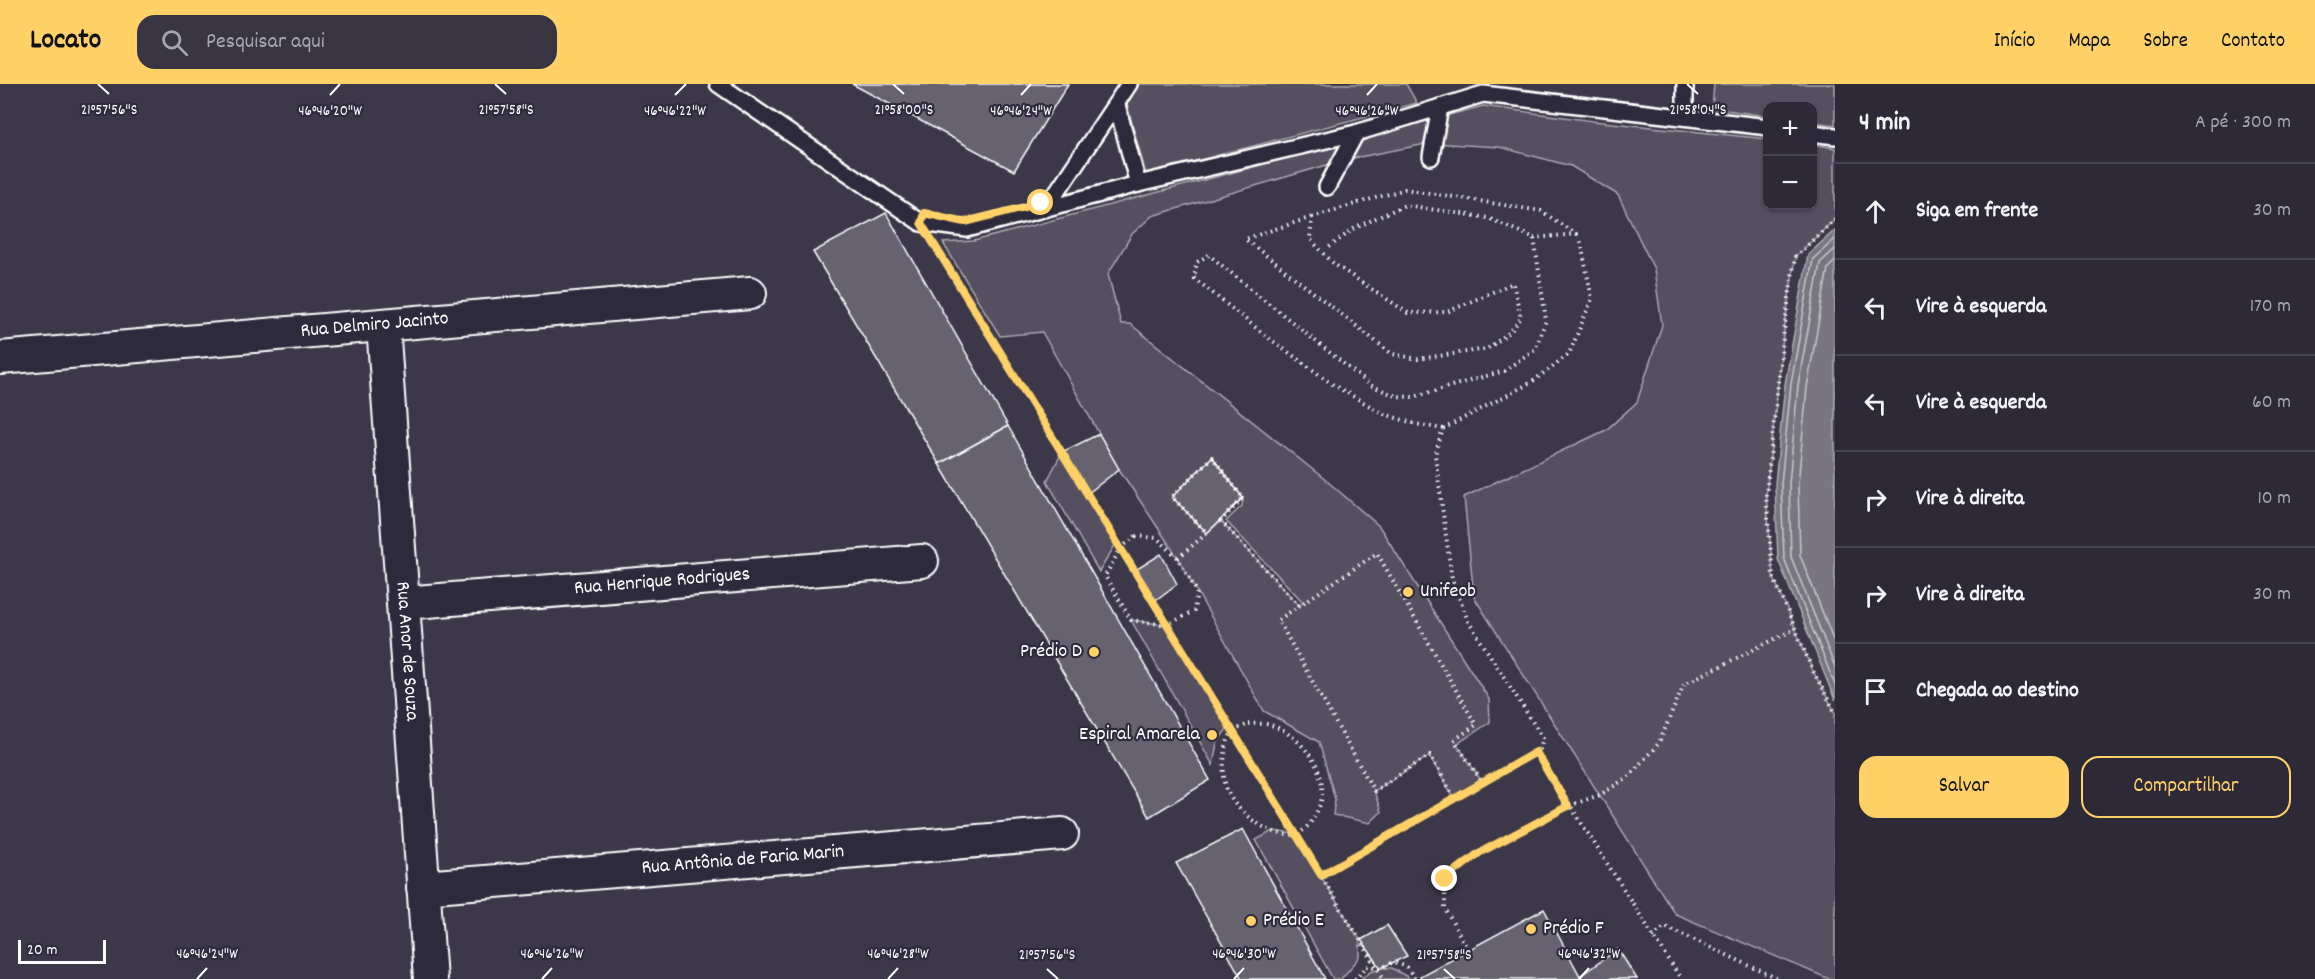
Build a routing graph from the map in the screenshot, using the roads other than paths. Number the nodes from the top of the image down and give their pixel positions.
1 (718, 84) edge
2 (1129, 84) edge
3 (1685, 84) edge
4 (1117, 105) junction
5 (1440, 107) junction
6 (1685, 117) junction
7 (1763, 127) edge
8 (1356, 133) junction
9 (1817, 134) edge
10 (1835, 136) edge
11 (1431, 157) dead end
12 (1138, 184) junction
13 (1327, 186) dead end
14 (1046, 208) junction
15 (750, 293) dead end
16 (383, 325) junction
17 (0, 358) edge
18 (922, 561) dead end
19 (403, 603) junction
20 (1062, 834) dead end
21 (423, 887) junction
22 (430, 979) edge

1 - 14 lane
2 - 4 lane
3 - 6 lane
4 - 12 lane
4 - 14 lane
5 - 6 lane
5 - 8 lane
5 - 11 lane
6 - 7 lane
8 - 12 lane
8 - 13 lane
9 - 10 lane
12 - 14 lane
15 - 16 street, Rua Delmiro Jacinto
16 - 17 street, Rua Delmiro Jacinto
16 - 19 street, Rua Anor de Souza
18 - 19 street, Rua Henrique Rodrigues
19 - 21 street, Rua Anor de Souza
20 - 21 street, Rua Antônia de Faria Marin
21 - 22 street, Rua Anor de Souza

